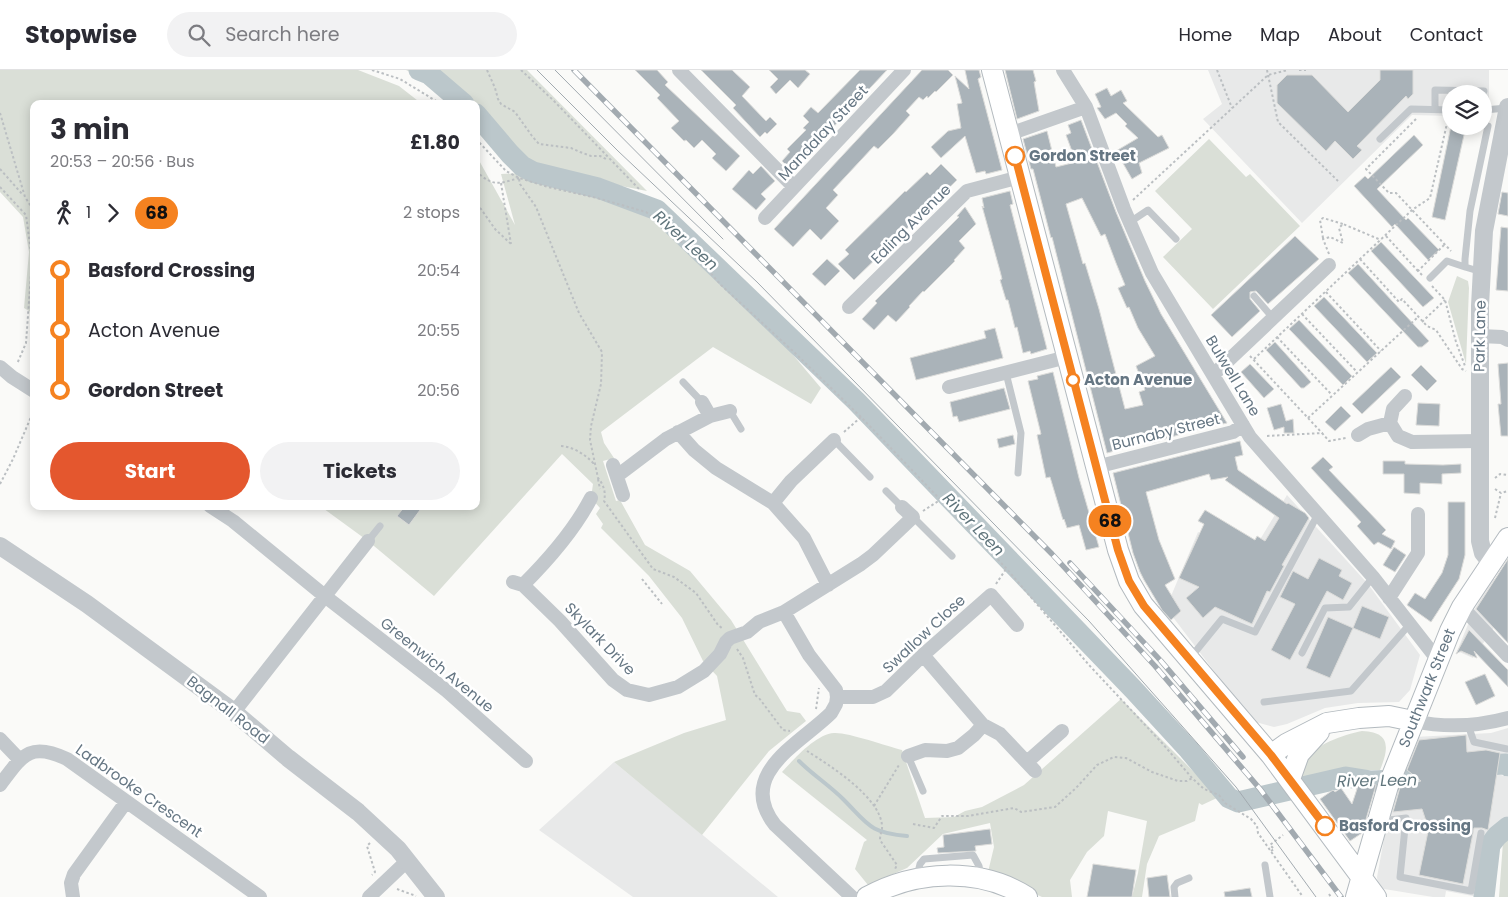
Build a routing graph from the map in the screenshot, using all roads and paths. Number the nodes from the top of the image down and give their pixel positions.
1 (372, 70) edge
2 (487, 70) edge
3 (521, 70) edge
4 (680, 70) edge
5 (904, 70) edge
6 (992, 70) edge
7 (1063, 70) edge
8 (1217, 70) edge
9 (1267, 70) edge
10 (1288, 70) edge
11 (1299, 70) edge
12 (1306, 70) edge
13 (1268, 75) junction
14 (1442, 90) edge
15 (434, 100) edge
16 (1086, 108) junction
17 (1232, 108) junction
18 (1435, 109) junction
19 (1442, 109) edge
20 (0, 113) edge
21 (1417, 119) dead end
22 (1503, 119) edge
23 (1009, 134) junction
24 (1446, 135) edge
25 (1380, 139) dead end
26 (480, 144) edge
27 (608, 160) junction
28 (0, 169) edge
29 (480, 175) edge
30 (1020, 177) junction
31 (519, 178) junction
32 (1338, 180) dead end
33 (501, 183) junction
34 (0, 187) edge
35 (794, 187) junction
36 (640, 190) dead end
37 (25, 197) junction
38 (30, 205) edge
39 (480, 208) edge
40 (1124, 209) junction
41 (1412, 210) junction
42 (765, 218) dead end
43 (1130, 222) junction
44 (1343, 224) junction
45 (1386, 235) junction
46 (1176, 238) dead end
47 (1323, 239) junction
48 (1381, 240) junction
49 (30, 241) edge
50 (1455, 255) dead end
51 (1360, 259) junction
52 (1329, 265) joint
53 (1464, 267) junction
54 (1418, 271) dead end
55 (1482, 272) junction
56 (1430, 278) dead end
57 (30, 288) edge
58 (1326, 291) junction
59 (1254, 296) dead end
60 (853, 297) dead end
61 (1302, 314) junction
62 (1418, 317) junction
63 (1273, 318) junction
64 (1422, 322) junction
65 (1480, 336) junction
66 (1277, 337) junction
67 (1508, 340) edge
68 (1242, 347) junction
69 (1381, 351) junction
70 (1067, 357) junction
71 (1254, 359) junction
72 (0, 367) edge
73 (1357, 372) junction
74 (1006, 373) junction
75 (1213, 375) junction
76 (12, 377) junction
77 (683, 382) dead end
78 (950, 387) dead end
79 (30, 388) edge
80 (1332, 395) junction
81 (1404, 396) dead end
82 (702, 402) joint
83 (730, 411) joint
84 (710, 416) junction
85 (861, 417) junction
86 (1308, 418) junction
87 (30, 419) edge
88 (1390, 423) junction
89 (741, 428) dead end
90 (1246, 431) junction
91 (678, 432) junction
92 (1322, 433) junction
93 (1358, 435) joint
94 (834, 440) junction
95 (1480, 441) junction
96 (561, 446) dead end
97 (595, 466) junction
98 (1096, 467) junction
99 (615, 471) junction
100 (1018, 473) dead end
101 (1508, 475) edge
102 (870, 477) dead end
103 (1493, 480) dead end
104 (0, 484) edge
105 (1493, 487) dead end
106 (603, 488) junction
107 (886, 492) dead end
108 (1508, 492) edge
109 (623, 495) dead end
110 (591, 498) joint
111 (940, 500) junction
112 (773, 503) junction
113 (902, 508) joint
114 (216, 510) edge
115 (1318, 514) junction
116 (1418, 514) dead end
117 (913, 517) junction
118 (380, 526) dead end
119 (1508, 538) edge
120 (368, 541) joint
121 (0, 546) edge
122 (952, 556) dead end
123 (1491, 563) junction
124 (1006, 568) junction
125 (1373, 577) junction
126 (642, 579) dead end
127 (828, 585) junction
128 (991, 595) junction
129 (326, 597) junction
130 (1389, 598) junction
131 (662, 604) dead end
132 (1462, 607) junction
133 (784, 612) junction
134 (1410, 624) junction
135 (1017, 625) dead end
136 (723, 629) dead end
137 (1302, 653) dead end
138 (923, 655) junction
139 (1508, 656) edge
140 (1189, 659) junction
141 (1437, 659) junction
142 (820, 668) junction
143 (837, 697) junction
144 (1264, 702) dead end
145 (234, 712) junction
146 (1508, 718) edge
147 (1413, 721) junction
148 (1327, 723) junction
149 (983, 725) junction
150 (1468, 725) junction
151 (813, 728) junction
152 (1062, 731) dead end
153 (0, 740) edge
154 (1507, 750) edge
155 (1271, 755) junction
156 (908, 756) junction
157 (19, 759) junction
158 (526, 761) dead end
159 (1192, 778) junction
160 (1290, 779) junction
161 (0, 785) edge
162 (923, 791) dead end
163 (126, 802) junction
164 (874, 806) dead end
165 (1378, 821) junction
166 (913, 824) dead end
167 (882, 828) dead end
168 (379, 832) junction
169 (1481, 833) dead end
170 (1283, 835) dead end
171 (1272, 851) junction
172 (407, 861) junction
173 (1264, 866) dead end
174 (894, 871) dead end
175 (1189, 878) dead end
176 (1362, 878) junction
177 (380, 886) junction
178 (73, 897) edge
179 (260, 897) edge
180 (369, 897) edge
181 (417, 897) edge
182 (436, 897) edge
183 (852, 897) edge
184 (867, 897) edge
185 (1027, 897) edge
186 (1175, 897) edge
187 (1270, 897) edge
188 (1303, 897) edge
189 (1356, 897) edge
190 (1376, 897) edge

1 - 15 path
2 - 27 path
3 - 27 path
4 - 35 street
5 - 35 street, Mandalay Street
6 - 23 main road
7 - 16 street, Bulwell Lane
8 - 17 path
9 - 13 path
10 - 13 path
11 - 12 path
13 - 17 path
13 - 32 path
14 - 18 lane
16 - 23 street
16 - 40 street, Bulwell Lane
17 - 40 path
18 - 19 lane
18 - 25 lane
20 - 37 path
21 - 41 path
22 - 53 lane
22 - 55 street, Park Lane
23 - 30 main road
24 - 41 path
26 - 31 path
27 - 36 path
28 - 37 path
29 - 33 path
30 - 60 street, Ealing Avenue
30 - 70 main road
31 - 33 path
31 - 85 path
31 - 97 path
33 - 39 path
34 - 49 path
35 - 42 street, Mandalay Street
37 - 38 path
40 - 43 street, Bulwell Lane
41 - 45 path
41 - 50 path
43 - 46 lane
43 - 75 street, Bulwell Lane
44 - 47 path
44 - 47 path
44 - 48 path
45 - 48 path
45 - 54 path
47 - 52 path
48 - 51 path
51 - 58 path
51 - 62 path
52 - 63 street
53 - 55 lane
53 - 56 lane
55 - 65 street, Park Lane
57 - 76 path
58 - 61 path
58 - 69 path
59 - 63 lane
61 - 66 path
61 - 73 path
62 - 64 path
62 - 69 path
63 - 68 street
64 - 64 path
65 - 67 street
65 - 95 street, Park Lane
66 - 71 path
66 - 80 path
68 - 71 path
68 - 75 street
69 - 73 path
70 - 74 street
70 - 98 main road
71 - 86 path
72 - 76 street
73 - 80 path
74 - 78 street
74 - 100 lane
75 - 90 street, Bulwell Lane
76 - 79 street
77 - 82 lane
80 - 86 path
81 - 88 street
82 - 84 street
83 - 84 street
83 - 89 lane
84 - 91 street
85 - 94 path
85 - 111 path
86 - 92 path
87 - 104 path
88 - 93 street
88 - 95 street
90 - 92 path
90 - 98 street, Burnaby Street
90 - 115 street, Bulwell Lane
91 - 99 street
91 - 112 street
92 - 93 path
94 - 102 lane
94 - 112 street
95 - 123 street, Park Lane
96 - 97 path
97 - 106 path
98 - 140 main road
99 - 106 path
99 - 109 street
101 - 103 path
105 - 108 path
106 - 110 path
106 - 136 path
107 - 113 lane
110 - 133 street, Skylark Drive
111 - 117 path
111 - 124 path
112 - 127 street
113 - 117 street
114 - 129 street, Greenwich Avenue
115 - 125 street, Bulwell Lane
115 - 140 lane
116 - 130 street
117 - 122 lane
117 - 127 street, Skylark Drive
118 - 120 lane
119 - 123 main road, Southwark Street
120 - 129 street
121 - 145 street, Bagnall Road
123 - 132 main road, Southwark Street
124 - 128 path
124 - 159 path
125 - 130 street, Bulwell Lane
125 - 137 lane
126 - 131 path
127 - 133 street, Skylark Drive
128 - 135 street
128 - 138 street, Swallow Close
129 - 145 street
129 - 158 street, Greenwich Avenue
130 - 134 street, Bulwell Lane
132 - 139 street
132 - 141 main road, Southwark Street
133 - 142 street
134 - 141 street, Bulwell Lane
134 - 144 lane
138 - 143 street, Swallow Close
138 - 149 street
140 - 155 main road
141 - 147 main road, Southwark Street
142 - 143 street
142 - 151 path
143 - 151 street
145 - 168 street, Bagnall Road
146 - 150 street
147 - 148 main road
147 - 150 street
147 - 165 main road, Southwark Street
148 - 155 main road
148 - 160 main road
149 - 152 street
149 - 156 street
150 - 154 lane
151 - 183 street
153 - 157 street
155 - 160 main road
156 - 162 lane
156 - 164 path
157 - 161 street
157 - 163 street, Ladbrooke Crescent
159 - 166 path
159 - 171 path
160 - 176 main road
163 - 178 street
163 - 179 street, Ladbrooke Crescent
165 - 169 lane
165 - 176 main road, Southwark Street
167 - 174 path
168 - 172 street, Bagnall Road
168 - 177 path
170 - 171 path
171 - 188 path
172 - 177 street
172 - 182 street, Bagnall Road
173 - 187 lane
175 - 186 lane
176 - 189 main road, Southwark Street
176 - 190 main road
177 - 180 street
177 - 181 path
184 - 185 main road

